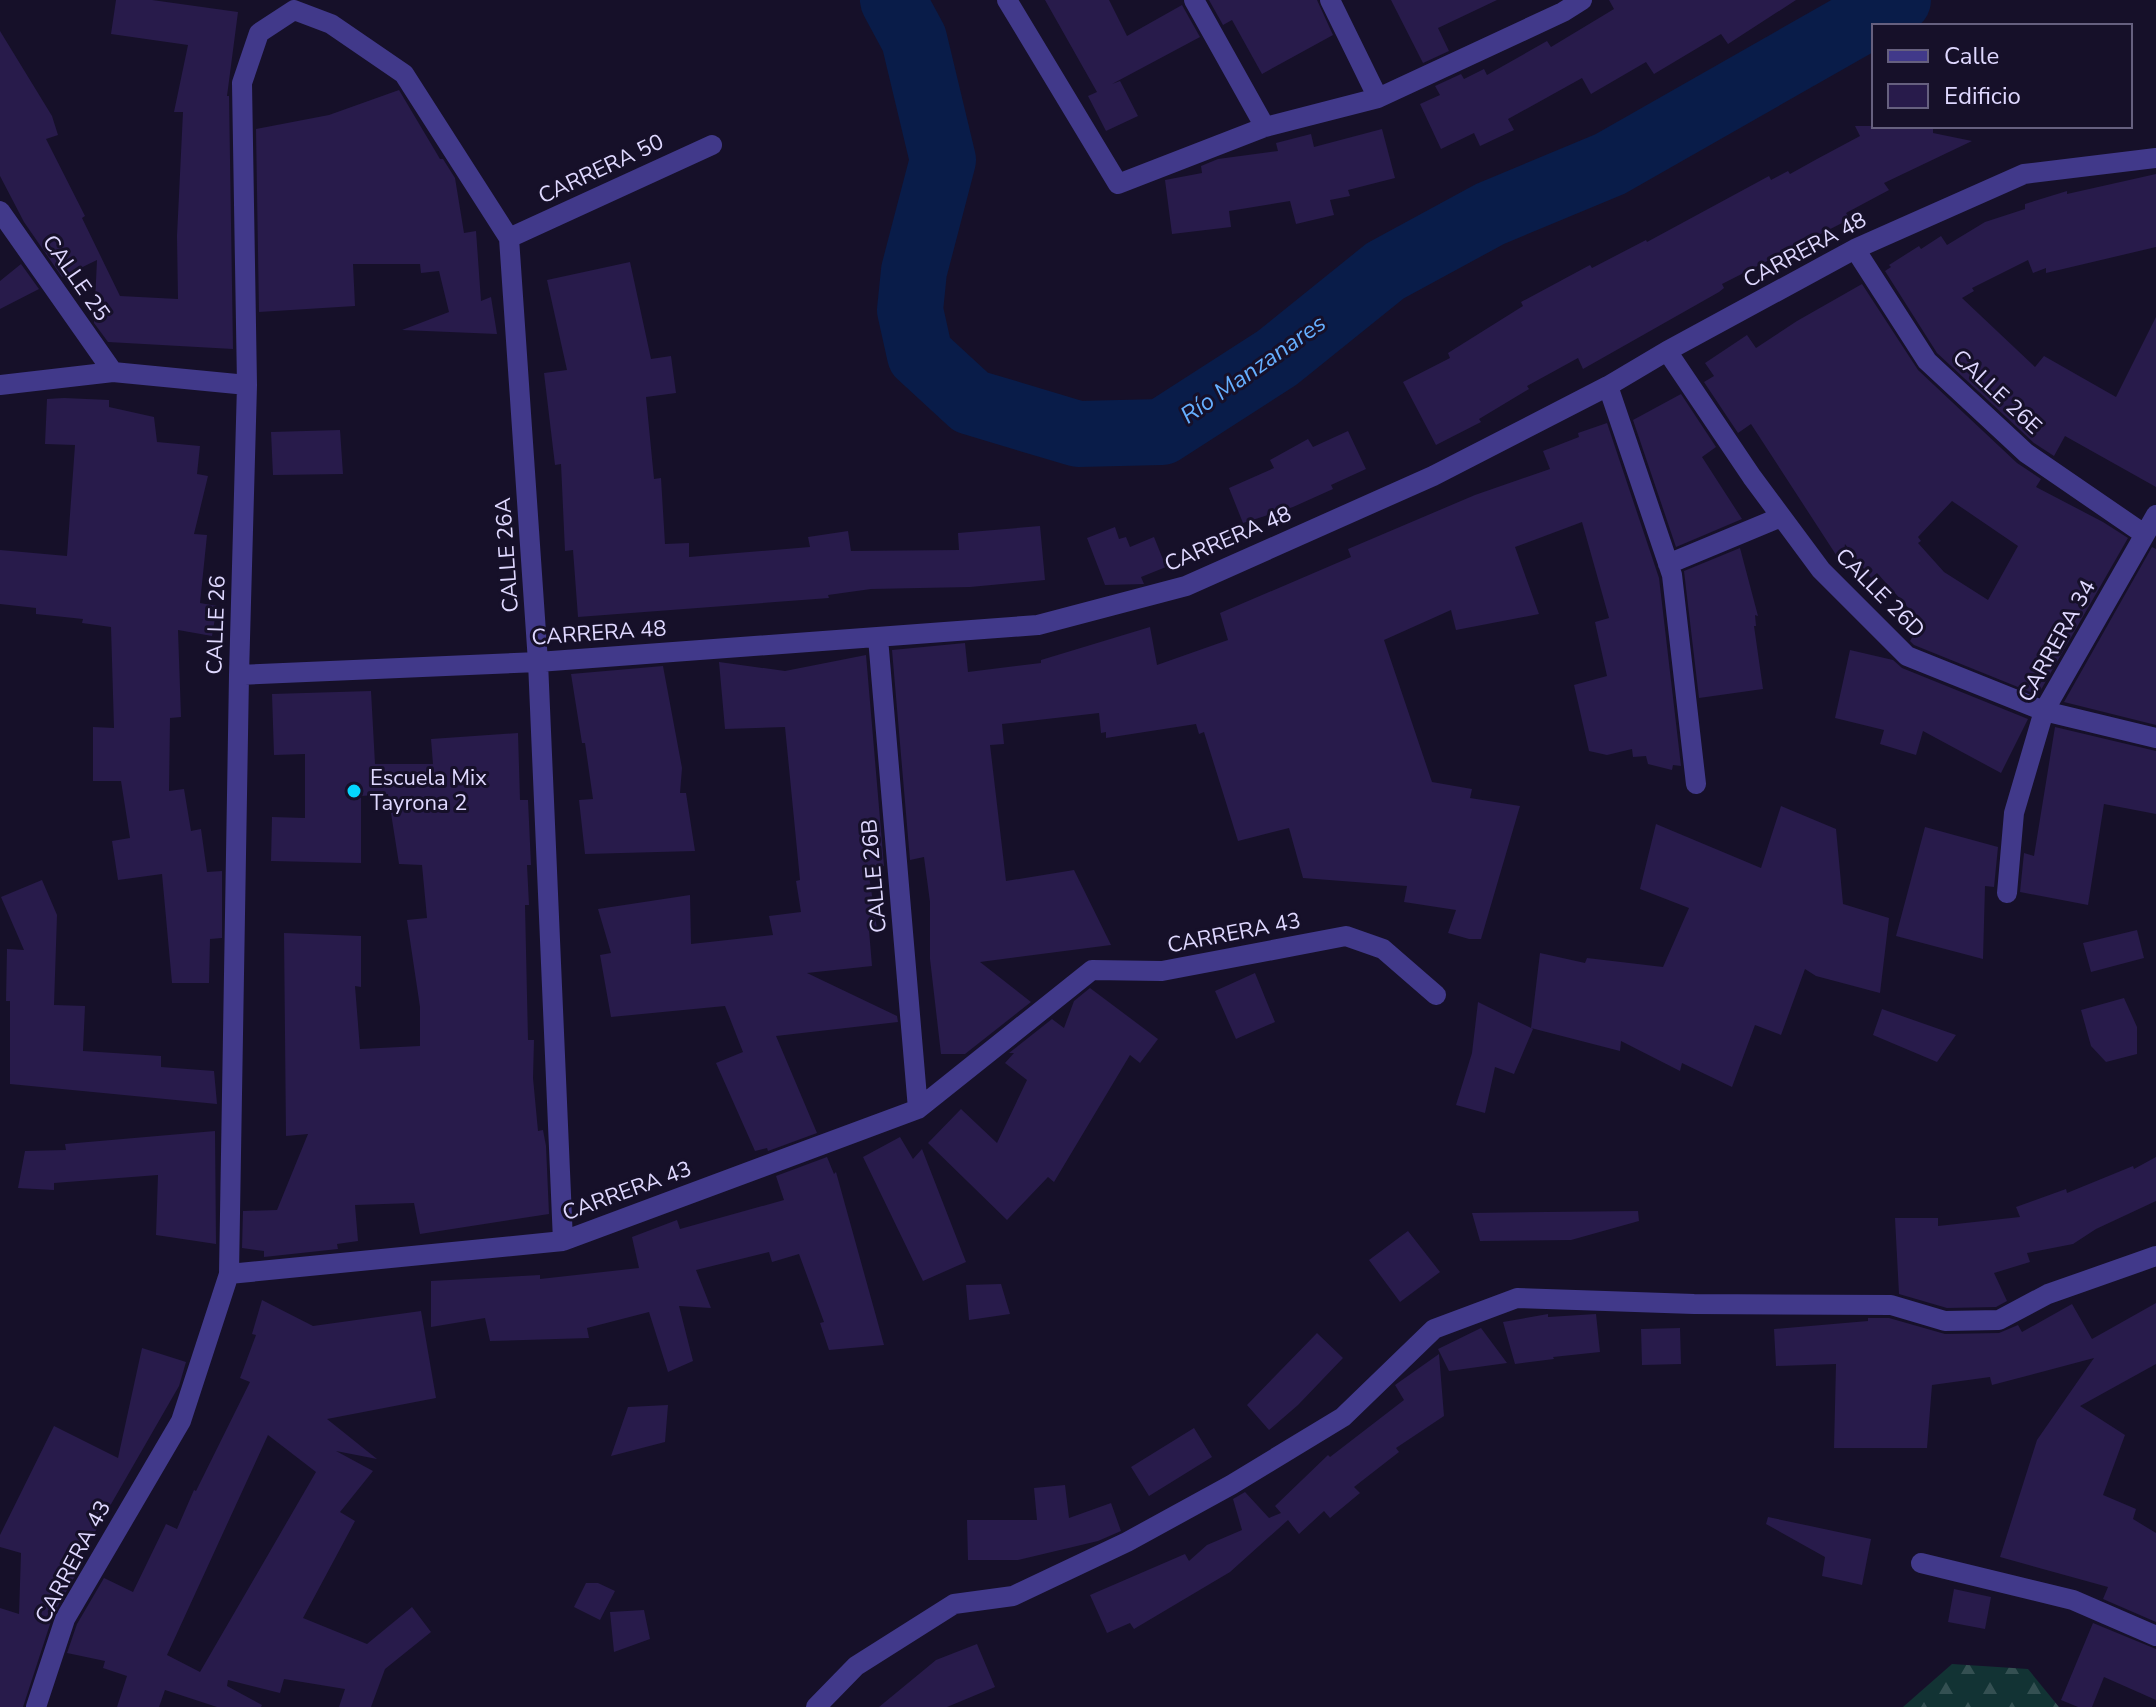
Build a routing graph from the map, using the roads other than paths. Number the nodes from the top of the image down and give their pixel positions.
1 (1007, 0) edge
2 (1194, 0) edge
3 (1330, 0) edge
4 (1582, 0) edge
5 (292, 5) edge
6 (1560, 6) edge
7 (1378, 98) junction
8 (1265, 127) junction
9 (712, 145) dead end
10 (2156, 158) edge
11 (0, 211) edge
12 (509, 238) junction
13 (1855, 249) junction
14 (1667, 351) junction
15 (113, 372) junction
16 (0, 385) edge
17 (247, 385) junction
18 (1608, 386) junction
19 (2156, 515) edge
20 (1781, 517) junction
21 (2144, 534) junction
22 (1668, 564) junction
23 (878, 638) junction
24 (538, 662) junction
25 (239, 675) junction
26 (2044, 711) junction
27 (2156, 738) edge
28 (1696, 784) dead end
29 (2007, 893) dead end
30 (1436, 995) dead end
31 (918, 1109) junction
32 (563, 1241) junction
33 (2156, 1256) edge
34 (229, 1274) junction
35 (1921, 1563) dead end
36 (2156, 1636) edge
37 (36, 1707) edge
38 (816, 1707) edge

1 - 8 street
2 - 8 street
3 - 7 street
4 - 6 street
5 - 12 street, CALLE 26A
5 - 17 street, CALLE 26
6 - 7 street
7 - 8 street
9 - 12 street, CARRERA 50
10 - 13 street, CARRERA 48
11 - 15 street, CALLE 25
12 - 24 street, CALLE 26A
13 - 14 street, CARRERA 48
13 - 21 street, CALLE 26E
14 - 18 street, CARRERA 48
14 - 20 street, CALLE 26D
15 - 16 street
15 - 17 street
17 - 25 street, CALLE 26
18 - 22 street
18 - 23 street, CARRERA 48
19 - 21 street, CARRERA 34
20 - 22 street
20 - 26 street, CALLE 26D
21 - 26 street, CARRERA 34
22 - 28 street
23 - 24 street, CARRERA 48
23 - 31 street, CALLE 26B
24 - 25 street, CARRERA 48
24 - 32 street, CALLE 26A
25 - 34 street, CALLE 26
26 - 27 street, CALLE 26D
26 - 29 street, CARRERA 34
30 - 31 street, CARRERA 43
31 - 32 street, CARRERA 43
32 - 34 street, CARRERA 43
33 - 38 street
34 - 37 street, CARRERA 43
35 - 36 street

